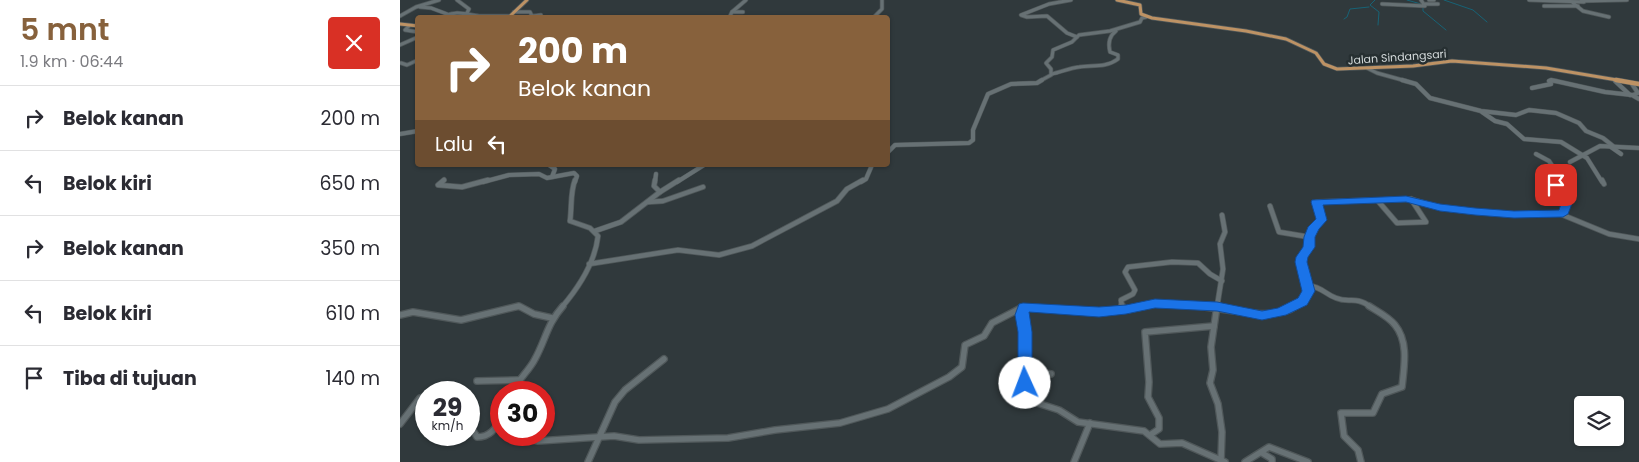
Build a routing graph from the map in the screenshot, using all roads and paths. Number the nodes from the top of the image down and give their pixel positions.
1 (439, 0) edge
2 (457, 0) edge
3 (527, 0) edge
4 (746, 0) edge
5 (882, 0) edge
6 (1070, 0) edge
7 (1117, 0) edge
8 (1421, 0) edge
9 (1429, 0) edge
10 (1434, 0) edge
11 (1529, 0) edge
12 (1627, 0) edge
13 (1565, 1) edge
14 (1582, 1) edge
15 (1552, 2) junction
16 (1572, 2) junction
17 (1382, 4) dead end
18 (1438, 4) dead end
19 (1424, 5) junction
20 (1544, 6) dead end
21 (1560, 6) junction
22 (1578, 6) junction
23 (416, 7) junction
24 (514, 12) junction
25 (732, 12) junction
26 (743, 12) dead end
27 (467, 13) junction
28 (447, 14) joint
29 (474, 15) edge
30 (510, 15) edge
31 (532, 15) edge
32 (730, 15) edge
33 (876, 15) edge
34 (400, 16) edge
35 (1146, 17) junction
36 (1609, 17) dead end
37 (400, 24) edge
38 (407, 25) junction
39 (415, 26) edge
40 (400, 28) edge
41 (1119, 28) junction
42 (415, 32) edge
43 (415, 38) edge
44 (1077, 38) junction
45 (400, 45) edge
46 (401, 63) edge
47 (415, 63) edge
48 (1367, 68) junction
49 (1052, 74) junction
50 (1614, 81) junction
51 (1632, 84) junction
52 (1639, 84) edge
53 (1532, 88) dead end
54 (1632, 95) junction
55 (1639, 99) edge
56 (1482, 112) junction
57 (415, 132) edge
58 (400, 134) edge
59 (1612, 146) junction
60 (1639, 148) edge
61 (890, 150) edge
62 (1536, 154) dead end
63 (1621, 154) dead end
64 (1582, 155) junction
65 (1570, 162) dead end
66 (552, 167) edge
67 (701, 167) edge
68 (871, 167) edge
69 (656, 174) dead end
70 (552, 177) junction
71 (444, 180) dead end
72 (1604, 184) dead end
73 (703, 187) dead end
74 (660, 192) junction
75 (1411, 199) junction
76 (647, 202) junction
77 (1378, 202) junction
78 (1270, 206) dead end
79 (1563, 214) junction
80 (1222, 215) dead end
81 (595, 231) junction
82 (1309, 237) junction
83 (1639, 239) edge
84 (589, 264) junction
85 (1222, 281) junction
86 (1308, 285) junction
87 (1023, 307) junction
88 (1217, 307) junction
89 (1122, 310) junction
90 (400, 314) edge
91 (552, 318) junction
92 (1214, 326) junction
93 (664, 360) dead end
94 (1025, 370) junction
95 (1051, 374) dead end
96 (518, 380) joint
97 (477, 381) dead end
98 (415, 404) edge
99 (400, 424) edge
100 (1090, 424) junction
101 (1150, 435) junction
102 (599, 437) junction
103 (555, 440) edge
104 (1262, 452) junction
105 (1223, 461) edge
106 (588, 462) edge
107 (1074, 462) edge
108 (1245, 462) edge
109 (1272, 462) edge
110 (1308, 462) edge
111 (1361, 462) edge

1 - 23 street
2 - 27 street
3 - 24 main road
4 - 25 street
5 - 33 street
6 - 44 street
7 - 35 main road
8 - 19 street
9 - 10 street
11 - 15 street
12 - 14 street
13 - 15 street
13 - 16 street
14 - 16 street
15 - 21 street
16 - 22 street
17 - 19 street
18 - 19 street
20 - 21 street
21 - 22 street
22 - 36 street
23 - 28 street
23 - 34 street
24 - 30 main road
24 - 31 street
25 - 26 street
25 - 32 street
27 - 28 street
27 - 29 street
35 - 41 street
35 - 48 main road, Jalan Sindangsari
37 - 38 main road
38 - 39 main road
38 - 40 street
38 - 42 street
41 - 44 street
41 - 49 street
43 - 45 street
44 - 49 street
46 - 47 street
48 - 50 main road, Jalan Sindangsari
48 - 56 street
49 - 61 street
50 - 51 main road, Jalan Sindangsari
50 - 54 street
51 - 52 main road, Jalan Sindangsari
51 - 54 street
53 - 54 street
54 - 55 street
56 - 59 street
56 - 64 street
57 - 58 street
59 - 60 street
59 - 63 street
59 - 64 street
62 - 79 street
64 - 65 street
64 - 72 street
66 - 70 street
67 - 74 street
68 - 84 street
69 - 74 street
70 - 71 street
70 - 81 street
73 - 76 street
74 - 76 street
75 - 77 street
75 - 77 street
75 - 79 street
76 - 81 street
77 - 82 street
78 - 82 street
79 - 83 street
80 - 85 street
81 - 84 street
82 - 86 street
84 - 91 street
85 - 88 street
85 - 89 street
86 - 88 street
86 - 111 street
87 - 89 street
87 - 94 street
87 - 102 street
88 - 89 street
88 - 92 street
90 - 91 street
91 - 96 street
92 - 101 street
92 - 105 street
93 - 102 street
94 - 95 street
94 - 100 street
96 - 97 street
98 - 99 street
100 - 101 street
100 - 107 street
101 - 105 street
102 - 103 street
102 - 106 street
104 - 108 street
104 - 109 street
104 - 110 street

